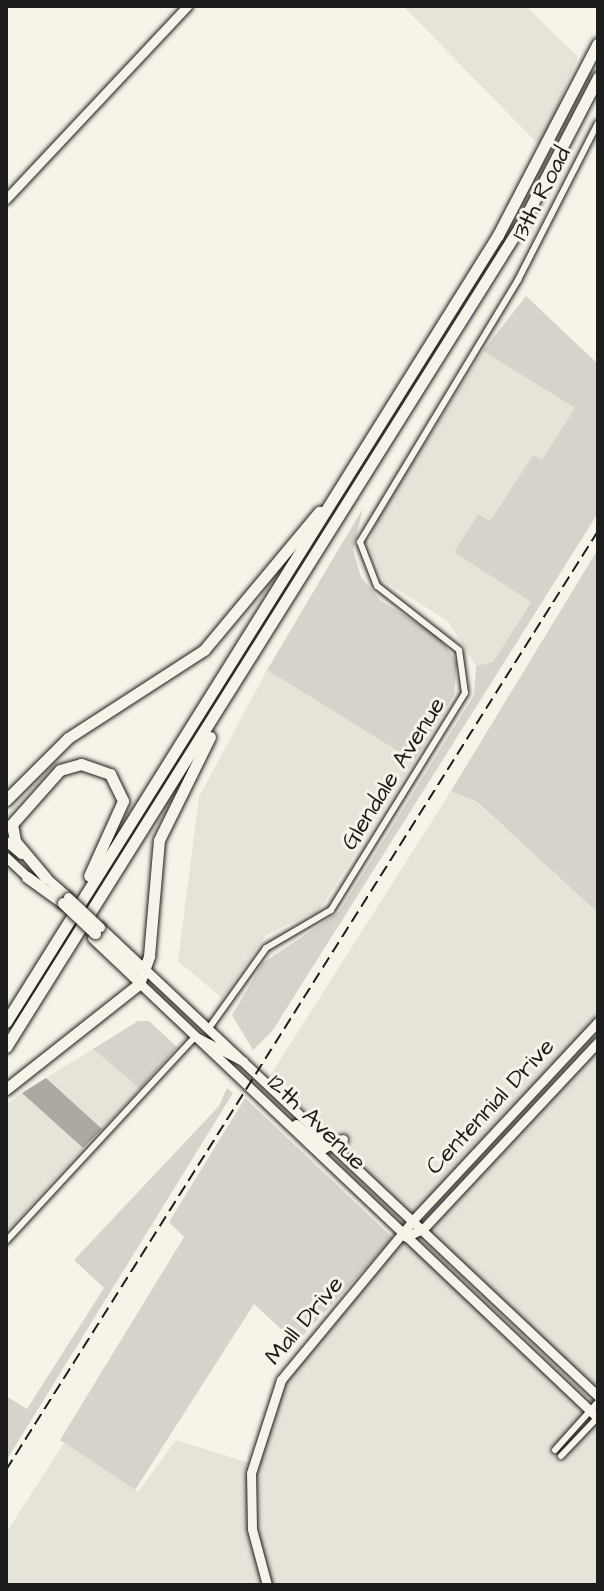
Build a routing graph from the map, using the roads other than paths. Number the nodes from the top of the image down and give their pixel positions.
1 (187, 6) edge
2 (598, 43) edge
3 (598, 77) edge
4 (598, 123) edge
5 (6, 199) edge
6 (518, 280) joint
7 (357, 464) junction
8 (277, 617) junction
9 (6, 800) edge
10 (6, 841) edge
11 (6, 857) edge
12 (27, 877) joint
13 (46, 878) junction
14 (64, 902) junction
15 (66, 926) junction
16 (96, 932) junction
17 (145, 969) junction
18 (139, 984) junction
19 (6, 1022) edge
20 (598, 1022) edge
21 (209, 1028) junction
22 (195, 1037) junction
23 (598, 1042) edge
24 (6, 1047) edge
25 (243, 1061) junction
26 (6, 1089) edge
27 (268, 1104) junction
28 (343, 1139) dead end
29 (332, 1145) junction
30 (414, 1219) junction
31 (424, 1228) junction
32 (406, 1237) junction
33 (6, 1241) edge
34 (598, 1396) edge
35 (597, 1413) edge
36 (555, 1450) dead end
37 (561, 1456) dead end
38 (267, 1585) edge

1 - 5 main road
2 - 7 highway
3 - 8 highway
4 - 6 street, 13th Road
6 - 21 street, Glendale Avenue
7 - 9 highway
7 - 15 highway
8 - 17 highway
8 - 24 highway
10 - 13 main road
11 - 12 main road
12 - 14 highway
13 - 14 main road
13 - 15 highway
14 - 16 highway, bridge
15 - 19 highway
16 - 17 highway
16 - 18 main road, 12th Avenue
17 - 18 highway
17 - 21 main road, 12th Avenue
18 - 22 main road, 12th Avenue
18 - 26 highway
20 - 30 main road, Centennial Drive
21 - 25 main road, 12th Avenue
22 - 25 main road
22 - 27 main road, 12th Avenue
22 - 33 street
23 - 31 main road, Centennial Drive
25 - 29 main road, 12th Avenue
27 - 29 main road
27 - 32 main road, 12th Avenue
28 - 29 main road
29 - 30 main road, 12th Avenue
30 - 31 main road, 12th Avenue
30 - 32 main road, Mall Drive
31 - 32 main road, Mall Drive
31 - 34 main road, 12th Avenue
32 - 35 main road, 12th Avenue
32 - 38 main road, Mall Drive
35 - 36 street
35 - 37 street

